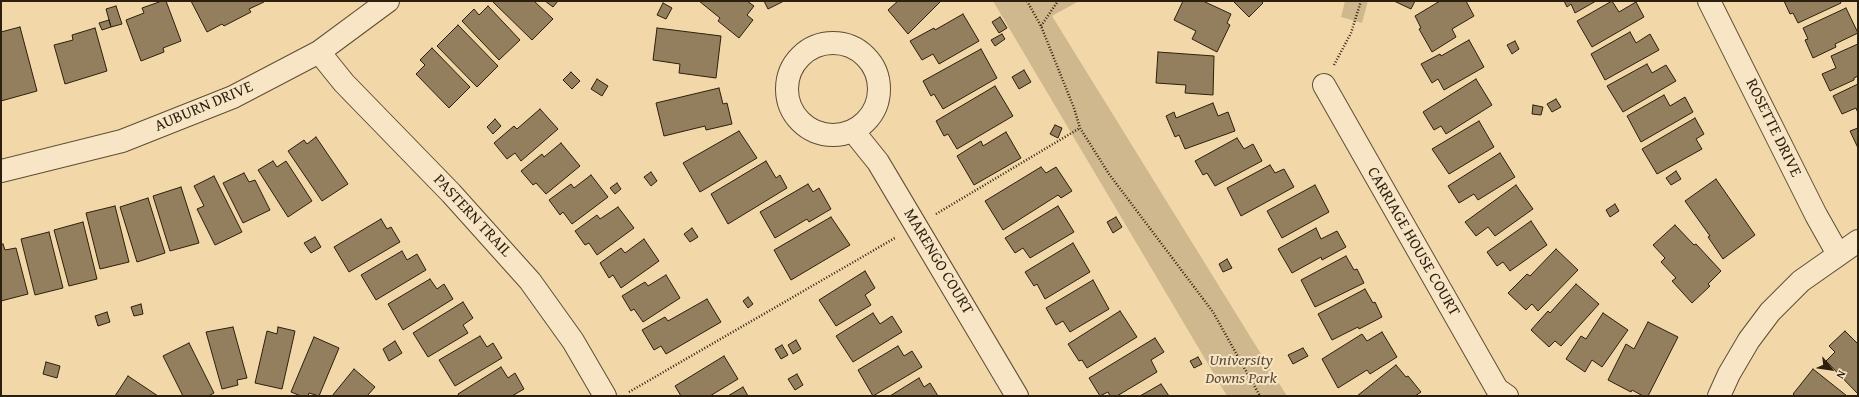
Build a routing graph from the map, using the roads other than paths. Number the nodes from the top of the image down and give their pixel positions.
1 (388, 1) edge
2 (1709, 1) edge
3 (319, 52) junction
4 (1324, 85) road end
5 (854, 130) junction
6 (1, 171) edge
7 (1858, 241) edge
8 (1838, 254) junction
9 (605, 396) edge
10 (1017, 396) edge
11 (1507, 396) edge
12 (1719, 396) edge

1 - 3 street, AUBURN DRIVE
2 - 8 street, ROSETTE DRIVE
3 - 6 street, AUBURN DRIVE
3 - 9 street, PASTERN TRAIL
4 - 11 street, CARRIAGE HOUSE COURT
5 - 5 street
5 - 10 street, MARENGO COURT
7 - 8 street
8 - 12 street

